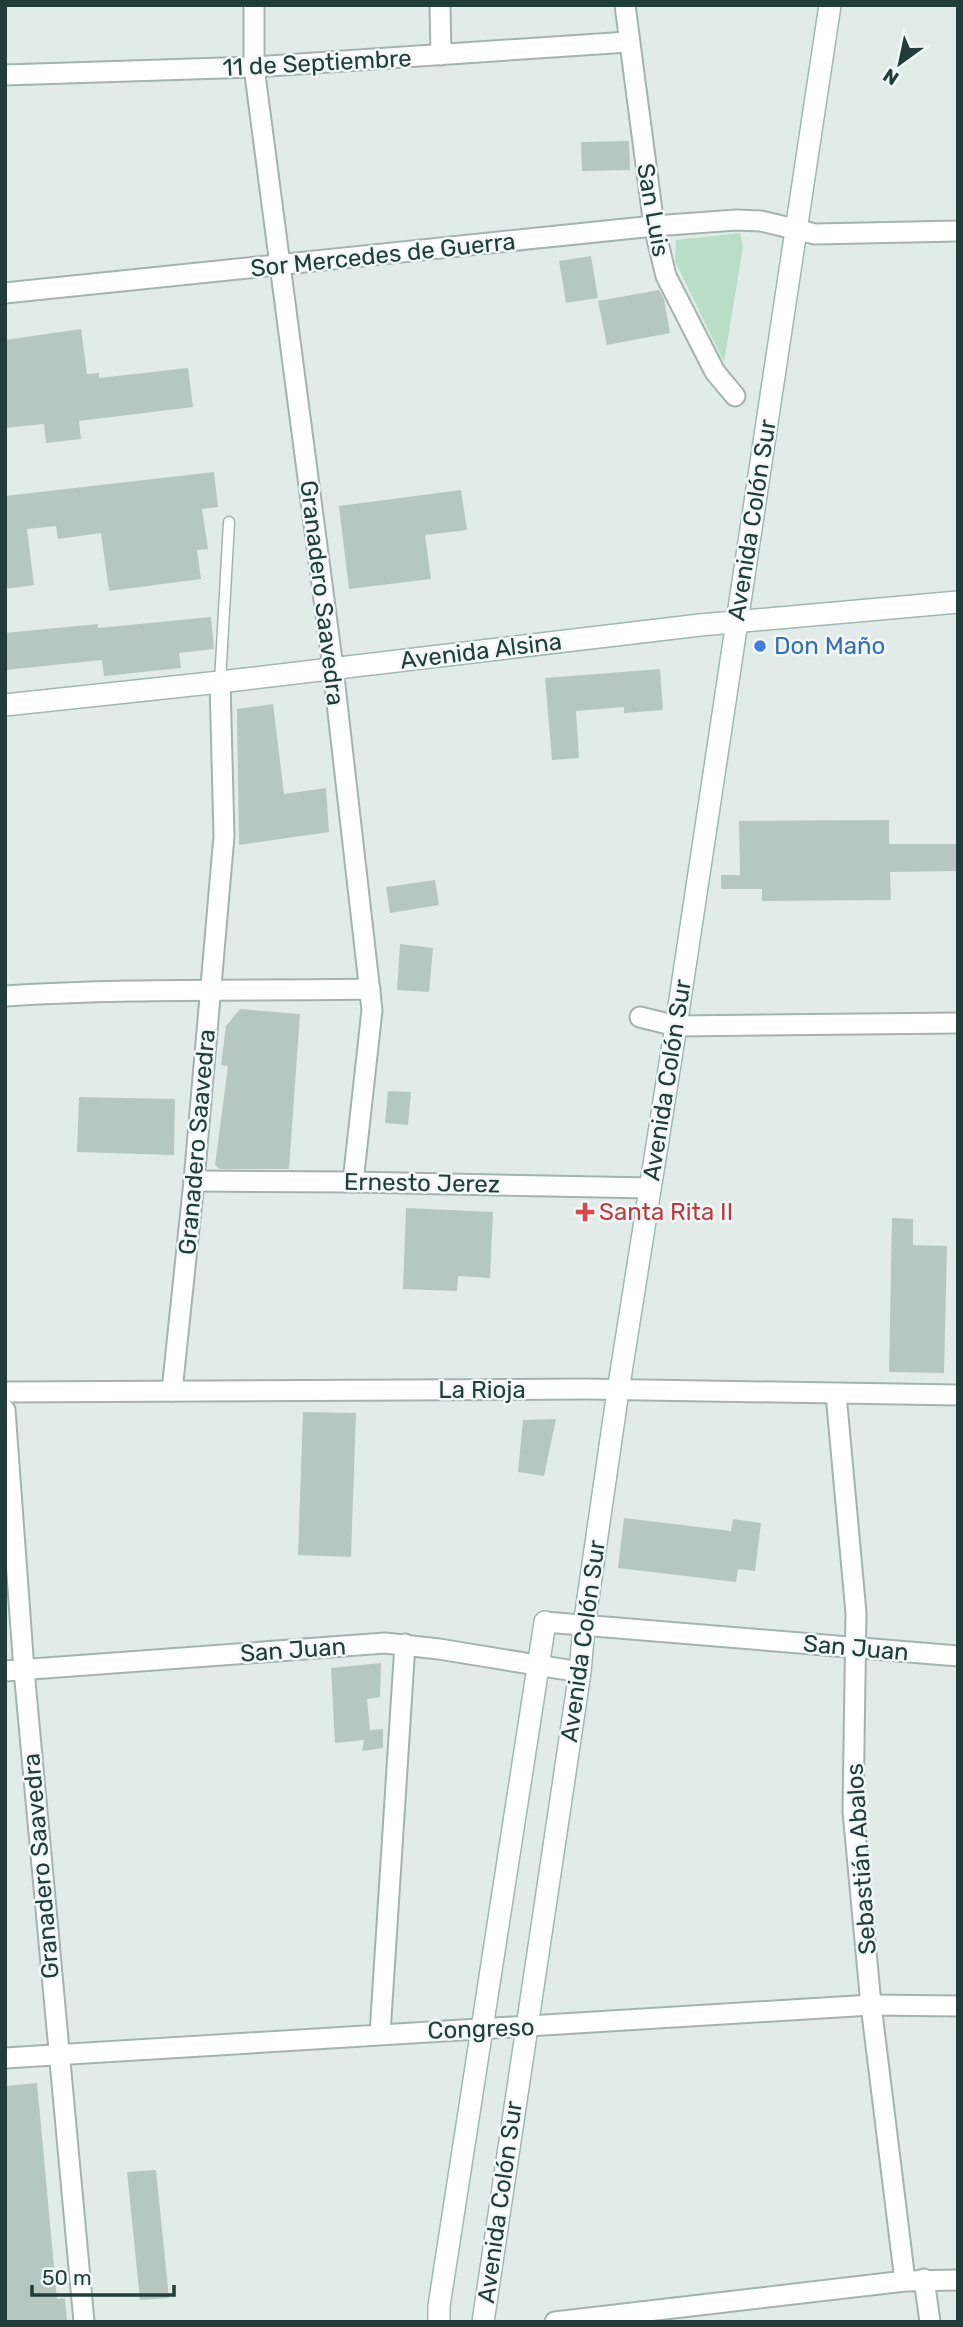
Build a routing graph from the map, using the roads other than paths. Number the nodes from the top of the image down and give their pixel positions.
1 (254, 5) edge
2 (440, 5) edge
3 (625, 5) edge
4 (830, 5) edge
5 (628, 42) junction
6 (441, 55) junction
7 (254, 67) junction
8 (5, 75) edge
9 (654, 226) junction
10 (797, 230) junction
11 (958, 231) edge
12 (279, 266) junction
13 (5, 293) edge
14 (735, 396) dead end
15 (229, 522) dead end
16 (958, 602) edge
17 (736, 622) junction
18 (333, 668) junction
19 (220, 682) junction
20 (5, 705) edge
21 (370, 989) junction
22 (211, 992) junction
23 (5, 996) edge
24 (639, 1017) dead end
25 (958, 1023) edge
26 (676, 1026) junction
27 (194, 1181) junction
28 (353, 1182) junction
29 (650, 1188) junction
30 (172, 1391) junction
31 (618, 1391) junction
32 (5, 1392) edge
33 (836, 1394) junction
34 (958, 1395) edge
35 (5, 1410) edge
36 (545, 1622) joint
37 (584, 1626) junction
38 (405, 1644) junction
39 (855, 1648) junction
40 (958, 1656) edge
41 (538, 1666) junction
42 (14, 1670) edge
43 (580, 1672) junction
44 (871, 2005) junction
45 (958, 2006) edge
46 (482, 2027) junction
47 (526, 2027) junction
48 (380, 2034) junction
49 (58, 2054) junction
50 (5, 2058) edge
51 (915, 2280) junction
52 (958, 2280) edge
53 (84, 2322) edge
54 (439, 2322) edge
55 (483, 2322) edge
56 (555, 2322) edge
57 (930, 2322) edge

1 - 7 street, Granadero Saavedra
2 - 6 street
3 - 5 street, San Luis
4 - 10 main road, Avenida Colón Sur
5 - 6 street, 11 de Septiembre
5 - 9 street, San Luis
6 - 7 street, 11 de Septiembre
7 - 8 street, 11 de Septiembre
7 - 12 street, Granadero Saavedra
9 - 10 street, Sor Mercedes de Guerra
9 - 12 street, Sor Mercedes de Guerra
9 - 14 street, San Luis
10 - 11 street, Sor Mercedes de Guerra
10 - 17 main road, Avenida Colón Sur
12 - 13 street, Sor Mercedes de Guerra
12 - 18 street, Granadero Saavedra
15 - 19 lane
16 - 17 main road, Avenida Alsina
17 - 18 main road, Avenida Alsina
17 - 26 main road, Avenida Colón Sur
18 - 19 main road, Avenida Alsina
18 - 21 street, Granadero Saavedra
19 - 20 main road, Avenida Alsina
19 - 22 street, Granadero Saavedra
21 - 22 street
21 - 28 street, Granadero Saavedra
22 - 23 street
22 - 27 street, Granadero Saavedra
24 - 26 street
25 - 26 street
26 - 29 main road, Avenida Colón Sur
27 - 28 street, Ernesto Jerez
27 - 30 street, Granadero Saavedra
28 - 29 street, Ernesto Jerez
29 - 31 main road, Avenida Colón Sur
30 - 31 street, La Rioja
30 - 32 street, La Rioja
31 - 33 street, La Rioja
31 - 37 main road, Avenida Colón Sur
33 - 34 street, La Rioja
33 - 39 street, Sebastián Abalos
35 - 42 street, Granadero Saavedra
36 - 37 street, San Juan
36 - 41 main road, Avenida Colón Sur
37 - 39 street, San Juan
37 - 43 main road, Avenida Colón Sur
38 - 41 street, San Juan
38 - 42 street, San Juan
38 - 48 street
39 - 40 street, San Juan
39 - 44 street, Sebastián Abalos
41 - 43 street, San Juan
41 - 46 main road, Avenida Colón Sur
42 - 49 street, Granadero Saavedra
43 - 47 main road, Avenida Colón Sur
44 - 45 street, Congreso
44 - 47 street, Congreso
44 - 51 street, Sebastián Abalos
46 - 47 street, Congreso
46 - 48 street, Congreso
46 - 54 main road, Avenida Colón Sur
47 - 55 main road, Avenida Colón Sur
48 - 49 street, Congreso
49 - 50 street, Congreso
49 - 53 street, Granadero Saavedra
51 - 52 street
51 - 56 street
51 - 57 street, Sebastián Abalos

